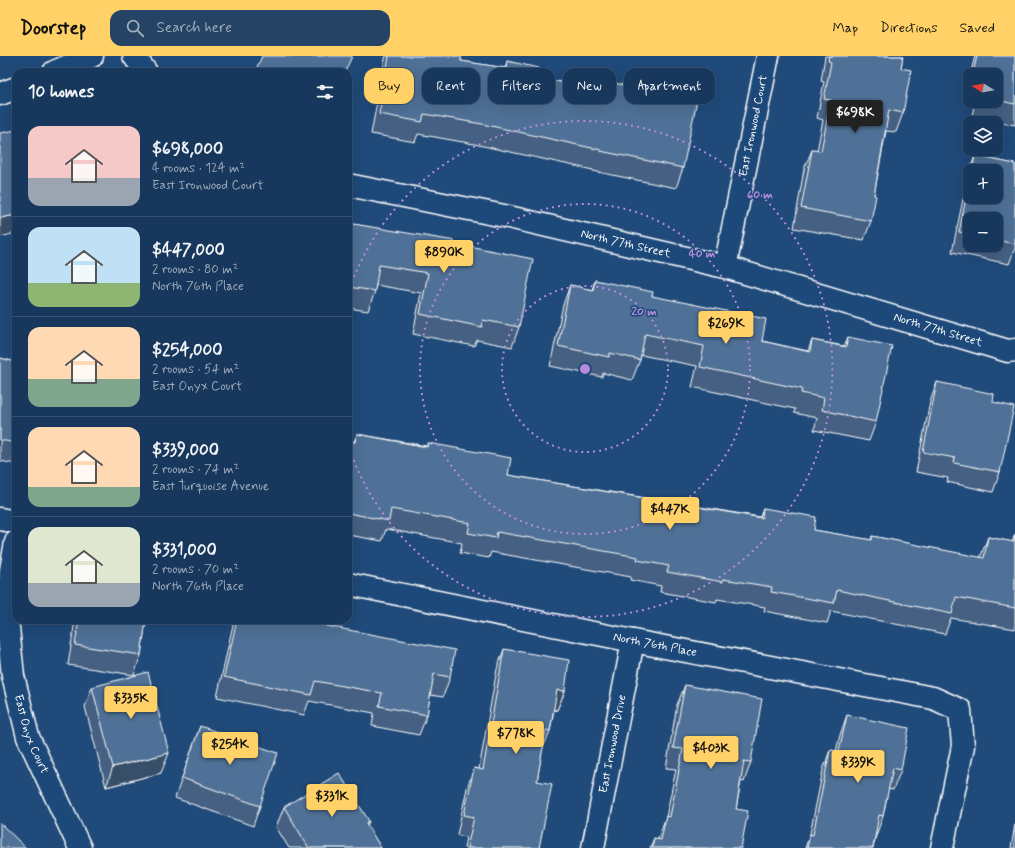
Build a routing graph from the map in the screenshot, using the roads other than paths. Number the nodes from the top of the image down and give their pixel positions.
1 (92, 56) edge
2 (134, 56) edge
3 (768, 56) edge
4 (64, 68) edge
5 (143, 68) edge
6 (12, 90) edge
7 (0, 94) edge
8 (352, 186) edge
9 (725, 267) junction
10 (1015, 350) edge
11 (0, 519) edge
12 (12, 521) edge
13 (12, 564) edge
14 (352, 585) edge
15 (633, 641) junction
16 (80, 848) edge
17 (593, 848) edge
18 (942, 848) edge

1 - 4 street
2 - 5 street
3 - 9 street, East Ironwood Court
6 - 7 street
8 - 9 street, North 77th Street
9 - 10 street, North 77th Street
11 - 12 street
13 - 16 street, East Onyx Court
14 - 15 street, North 76th Place
15 - 17 street, East Ironwood Drive
15 - 18 street, North 76th Place

